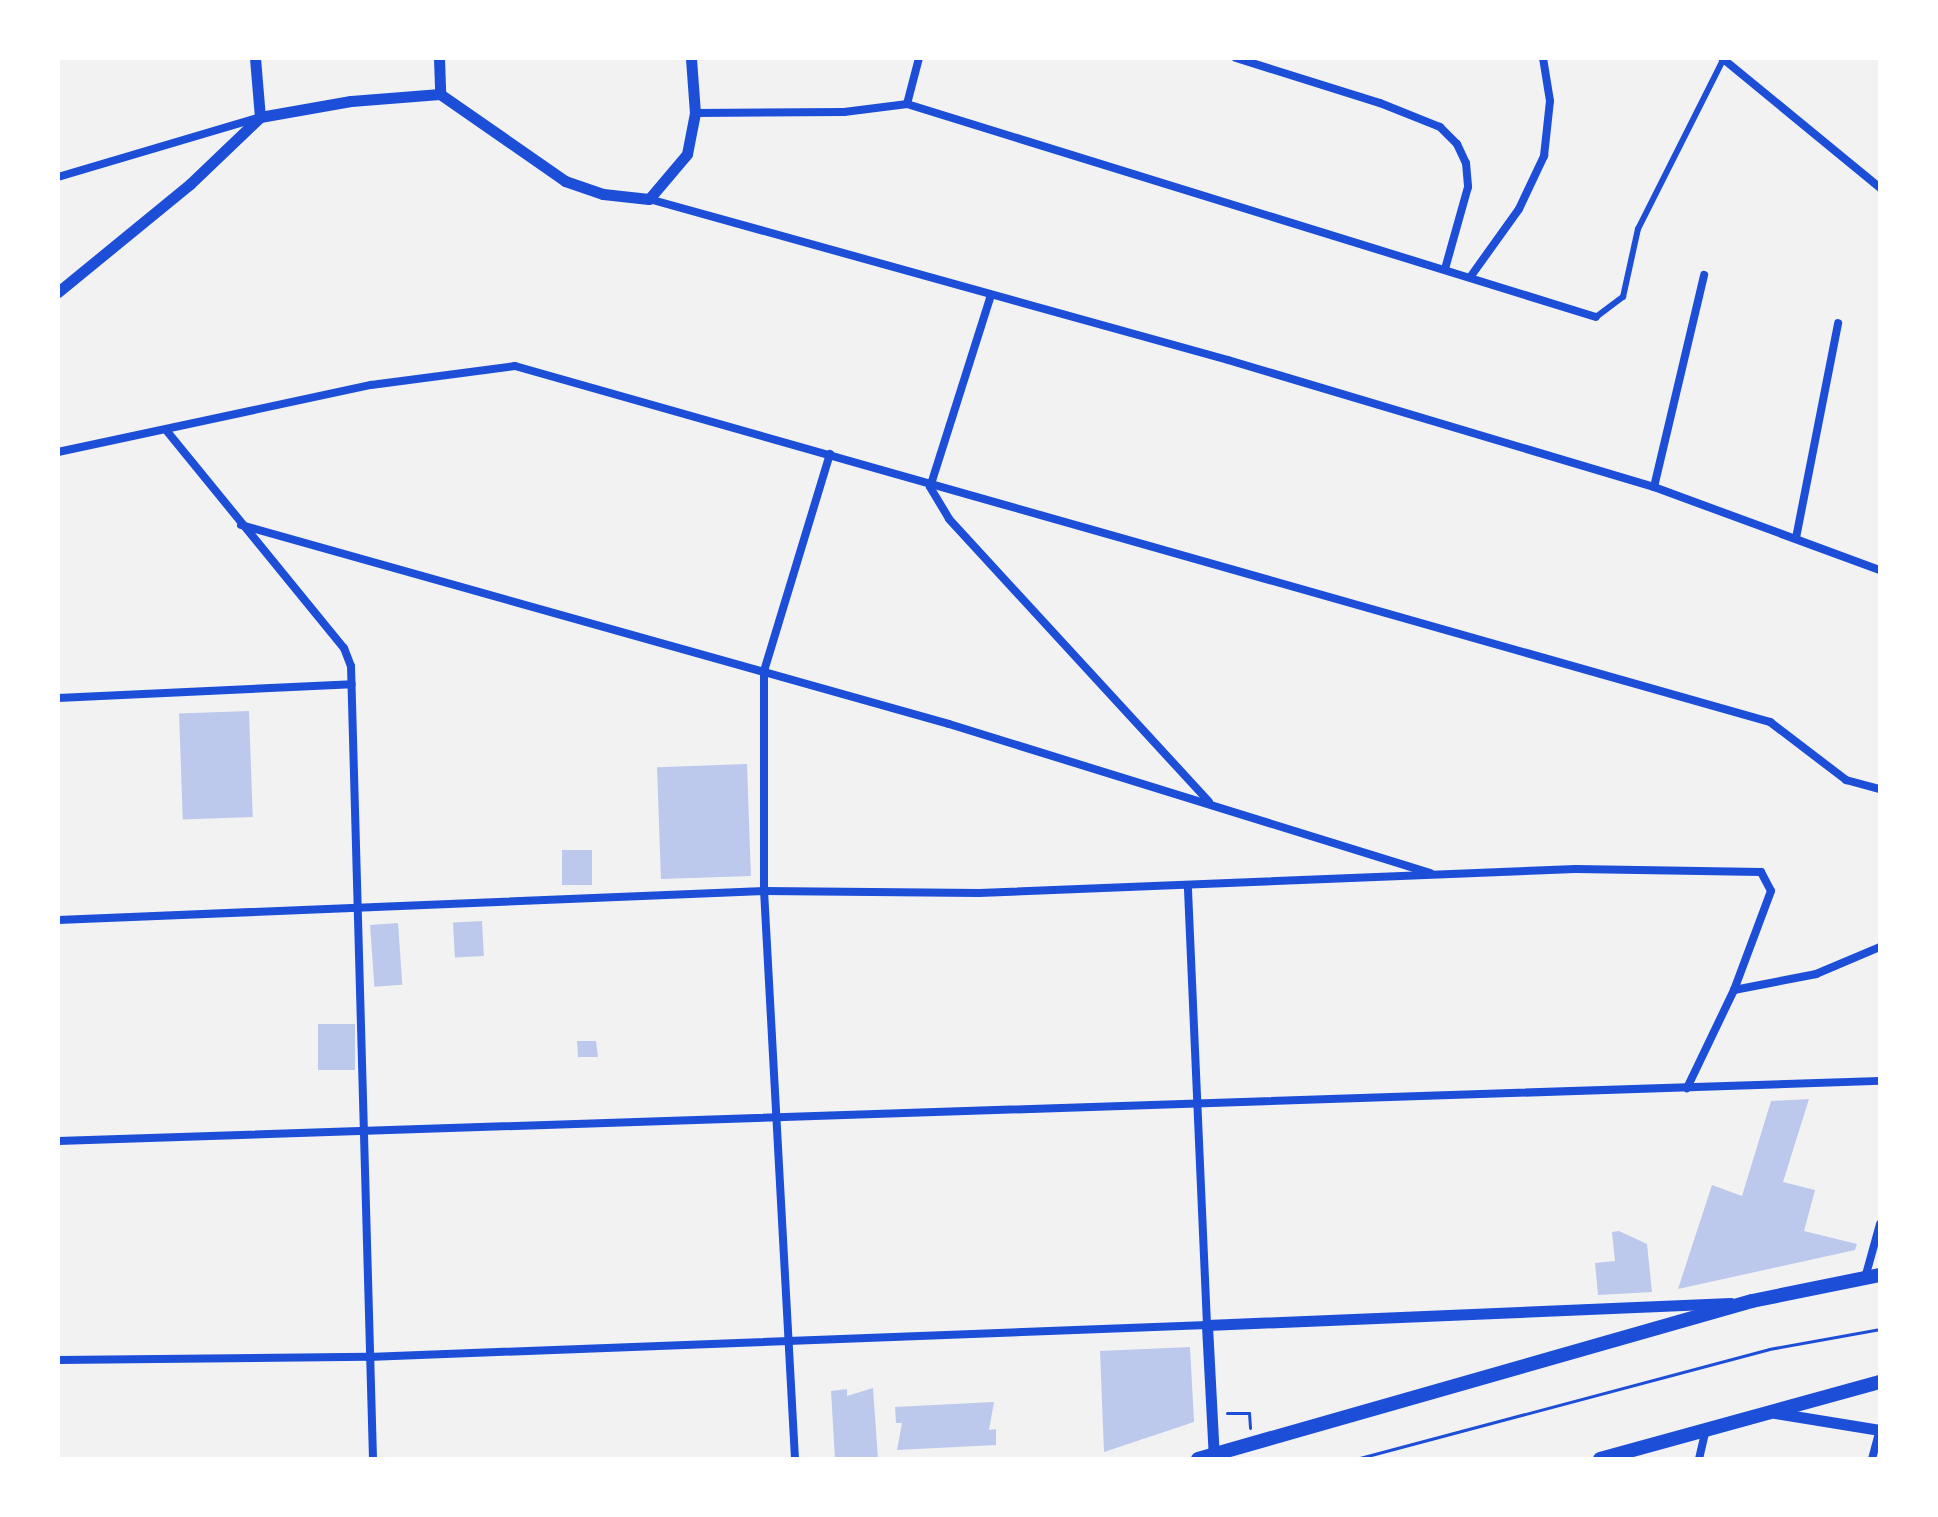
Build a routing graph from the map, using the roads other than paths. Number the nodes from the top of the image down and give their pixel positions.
1 (255, 58) edge
2 (439, 58) edge
3 (691, 58) edge
4 (919, 58) edge
5 (1236, 58) edge
6 (1543, 58) edge
7 (1723, 59) edge
8 (440, 94) junction
9 (907, 104) junction
10 (695, 113) junction
11 (260, 117) junction
12 (58, 177) edge
13 (1880, 188) edge
14 (649, 199) junction
15 (1445, 269) junction
16 (1704, 275) dead end
17 (1471, 276) junction
18 (58, 292) edge
19 (991, 295) junction
20 (1596, 317) joint
21 (1838, 323) dead end
22 (166, 430) junction
23 (58, 452) edge
24 (830, 454) junction
25 (930, 487) junction
26 (1654, 487) junction
27 (241, 525) junction
28 (1796, 538) junction
29 (1880, 570) edge
30 (764, 671) junction
31 (352, 684) junction
32 (58, 698) edge
33 (1880, 789) edge
34 (1210, 802) junction
35 (1435, 874) junction
36 (1188, 887) junction
37 (764, 891) junction
38 (354, 912) junction
39 (58, 920) edge
40 (1880, 947) edge
41 (1734, 990) junction
42 (1880, 1081) edge
43 (1687, 1088) junction
44 (1198, 1105) junction
45 (777, 1119) junction
46 (364, 1134) junction
47 (58, 1141) edge
48 (1880, 1224) edge
49 (1872, 1276) edge
50 (1752, 1301) junction
51 (1207, 1325) junction
52 (789, 1342) junction
53 (368, 1357) junction
54 (58, 1360) edge
55 (1880, 1382) edge
56 (1767, 1411) junction
57 (1706, 1428) junction
58 (1880, 1430) edge
59 (1214, 1457) edge
60 (373, 1459) edge
61 (795, 1459) edge
62 (1198, 1459) edge
63 (1600, 1459) edge
64 (1699, 1459) edge
65 (1872, 1459) edge

1 - 11 street
2 - 8 street
3 - 10 street
4 - 9 street
5 - 15 street
6 - 17 street
7 - 13 street
7 - 20 street
8 - 11 street
8 - 14 street
9 - 10 street
9 - 15 street
10 - 14 street
11 - 12 street
11 - 18 street
14 - 19 street
15 - 17 street
16 - 26 street
17 - 20 street
19 - 25 street
19 - 26 street
21 - 28 street
22 - 23 street
22 - 24 street
22 - 27 street
24 - 25 street
24 - 30 street
25 - 33 street
25 - 34 street
26 - 28 street
27 - 30 street
27 - 31 street
28 - 29 street
30 - 34 street
30 - 37 street
31 - 32 street
31 - 38 street
34 - 35 street
35 - 36 street
35 - 41 street
36 - 37 street
36 - 44 street
37 - 38 street
37 - 45 street
38 - 39 street
38 - 46 street
40 - 41 street
41 - 43 street
42 - 43 street
43 - 44 street
44 - 45 street
44 - 51 street
45 - 46 street
45 - 52 street
46 - 47 street
46 - 53 street
48 - 49 street
49 - 50 main road
50 - 51 street
50 - 59 main road
51 - 52 street
51 - 59 street
52 - 53 street
52 - 61 street
53 - 54 street
53 - 60 street
55 - 56 main road
56 - 57 main road
56 - 58 street
57 - 63 main road
57 - 64 street
58 - 65 street
59 - 62 main road

